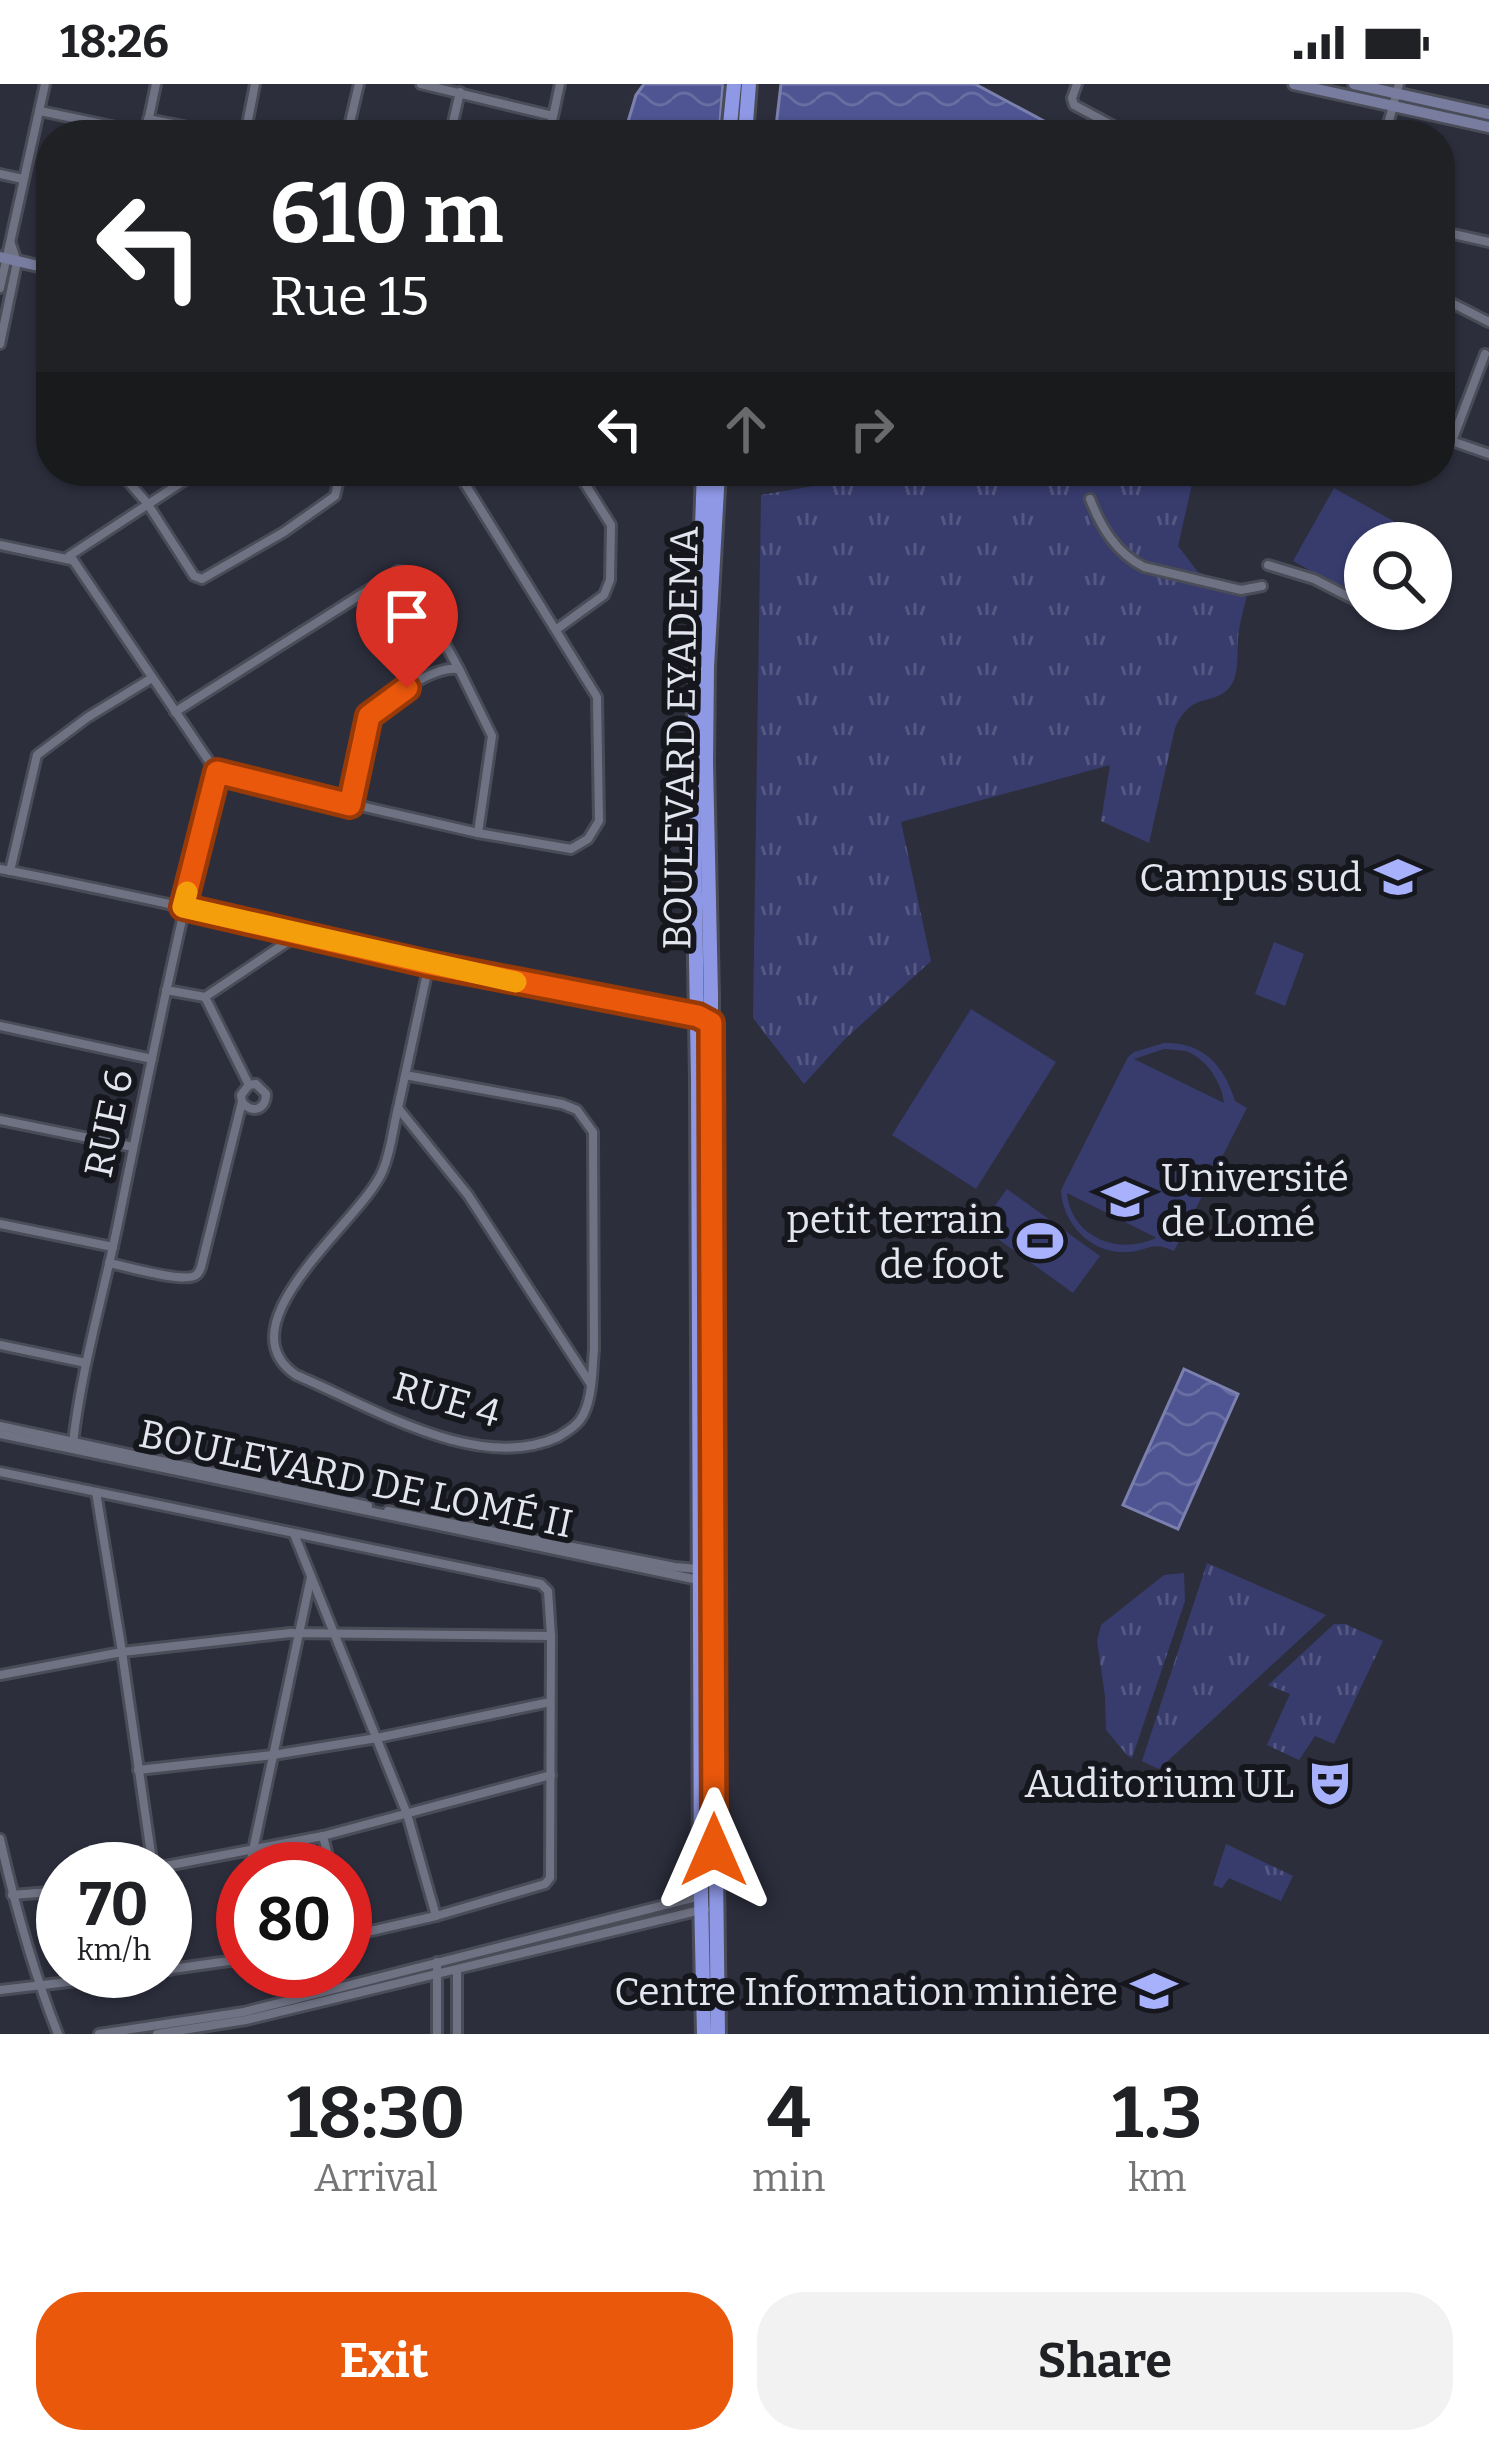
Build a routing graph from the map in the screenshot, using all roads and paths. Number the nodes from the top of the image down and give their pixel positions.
1 (46, 84) edge
2 (156, 84) edge
3 (255, 84) edge
4 (359, 84) edge
5 (421, 84) edge
6 (560, 84) edge
7 (734, 84) edge
8 (749, 84) edge
9 (1077, 84) edge
10 (1294, 84) edge
11 (1354, 84) edge
12 (460, 92) junction
13 (1395, 99) edge
14 (40, 111) junction
15 (1489, 114) edge
16 (553, 116) junction
17 (148, 119) joint
18 (38, 120) edge
19 (81, 120) edge
20 (153, 120) edge
21 (248, 120) edge
22 (351, 120) edge
23 (453, 120) edge
24 (552, 120) edge
25 (730, 120) edge
26 (746, 120) edge
27 (1101, 120) edge
28 (36, 127) edge
29 (1489, 127) edge
30 (0, 173) edge
31 (23, 179) junction
32 (1455, 234) edge
33 (1489, 242) edge
34 (8, 259) edge
35 (0, 288) edge
36 (1455, 304) edge
37 (1489, 322) edge
38 (0, 344) edge
39 (1485, 354) dead end
40 (1455, 433) edge
41 (1455, 442) edge
42 (1489, 454) edge
43 (132, 486) edge
44 (175, 486) edge
45 (337, 486) edge
46 (466, 486) edge
47 (587, 486) edge
48 (703, 486) edge
49 (717, 486) edge
50 (1090, 499) dead end
51 (147, 503) junction
52 (0, 544) edge
53 (73, 560) junction
54 (1268, 566) dead end
55 (1262, 586) dead end
56 (1344, 594) edge
57 (557, 629) junction
58 (459, 669) junction
59 (152, 678) junction
60 (175, 712) junction
61 (217, 772) junction
62 (350, 805) junction
63 (478, 833) junction
64 (5, 870) edge
65 (183, 907) junction
66 (299, 934) junction
67 (429, 964) junction
68 (166, 990) junction
69 (205, 997) junction
70 (704, 1020) junction
71 (0, 1026) edge
72 (152, 1060) junction
73 (406, 1075) junction
74 (249, 1085) junction
75 (242, 1102) junction
76 (398, 1108) junction
77 (0, 1120) edge
78 (133, 1147) junction
79 (0, 1224) edge
80 (113, 1247) junction
81 (109, 1262) junction
82 (0, 1345) edge
83 (86, 1363) junction
84 (590, 1384) junction
85 (0, 1430) edge
86 (73, 1443) junction
87 (0, 1472) edge
88 (96, 1492) junction
89 (294, 1533) junction
90 (311, 1576) junction
91 (706, 1576) junction
92 (299, 1633) junction
93 (334, 1633) junction
94 (551, 1636) junction
95 (122, 1652) junction
96 (0, 1675) edge
97 (551, 1701) junction
98 (377, 1738) junction
99 (273, 1755) junction
100 (137, 1770) junction
101 (551, 1774) junction
102 (407, 1814) junction
103 (322, 1836) junction
104 (0, 1839) edge
105 (148, 1842) edge
106 (254, 1842) edge
107 (290, 1842) edge
108 (324, 1842) edge
109 (36, 1893) edge
110 (12, 1894) junction
111 (708, 1902) junction
112 (436, 1916) junction
113 (372, 1928) edge
114 (457, 1958) junction
115 (437, 1962) junction
116 (457, 1970) junction
117 (36, 1974) edge
118 (438, 1975) junction
119 (36, 1987) edge
120 (0, 1990) edge
121 (44, 1998) edge
122 (245, 2016) junction
123 (170, 2030) edge
124 (58, 2034) edge
125 (99, 2034) edge
126 (157, 2034) edge
127 (437, 2034) edge
128 (457, 2034) edge
129 (704, 2034) edge
130 (718, 2034) edge

1 - 14 street
2 - 17 street
3 - 21 street
4 - 22 street
5 - 12 street
6 - 16 street
7 - 25 highway
8 - 26 highway
9 - 27 street
10 - 13 main road
11 - 13 main road
12 - 16 street
12 - 23 street
13 - 15 main road
13 - 29 main road
14 - 18 street
14 - 19 street
16 - 24 street
17 - 20 street
28 - 31 street
30 - 31 street
31 - 34 street
32 - 33 street
34 - 35 street
34 - 38 street
36 - 37 street
39 - 40 street
41 - 42 street
43 - 51 street
44 - 51 street
45 - 51 street
46 - 57 street
47 - 57 street
48 - 70 highway
49 - 70 highway, BOULEVARD EYADEMA
50 - 55 street
51 - 53 street
52 - 53 street
53 - 59 street
54 - 56 street
57 - 63 street
58 - 60 street
58 - 62 street
58 - 63 street
59 - 60 street
59 - 64 street
60 - 61 street
61 - 62 street
61 - 65 street, RUE 6
62 - 63 street
64 - 65 street
65 - 66 street
65 - 68 street, RUE 6
66 - 67 street
66 - 69 street
67 - 70 street
67 - 73 street, RUE 4
68 - 69 street
68 - 72 street, RUE 6
69 - 74 street
70 - 91 highway, BOULEVARD EYADEMA
71 - 72 street
72 - 78 street, RUE 6
73 - 76 street, RUE 4
73 - 84 street, RUE 4
74 - 75 street
74 - 75 street
75 - 81 street
76 - 84 street
76 - 84 street, RUE 4
77 - 78 street
78 - 80 street, RUE 6
79 - 80 street
80 - 81 street, RUE 6
81 - 83 street, RUE 6
82 - 83 street
83 - 86 street, RUE 6
85 - 86 street, BOULEVARD DE LOMÉ II
85 - 91 street, BOULEVARD DE LOMÉ II
86 - 91 street, BOULEVARD DE LOMÉ II
87 - 88 street
88 - 89 street
88 - 95 street
89 - 90 street
89 - 94 street
90 - 92 street
90 - 93 street
91 - 111 highway, BOULEVARD EYADEMA
92 - 93 street
92 - 95 street
92 - 99 street
93 - 94 street
93 - 98 street
94 - 97 street
95 - 96 street
95 - 100 street
97 - 98 street
97 - 101 street
98 - 99 street
98 - 102 street
99 - 100 street
99 - 106 street
100 - 105 street
101 - 102 street
101 - 112 street
102 - 103 street
102 - 112 street
103 - 107 street
103 - 108 street
104 - 110 street
109 - 110 street
110 - 117 street
111 - 114 street
111 - 116 street
111 - 129 highway
111 - 130 highway
112 - 113 street
114 - 115 street
114 - 116 street
115 - 118 street
115 - 122 street
116 - 118 street
116 - 128 street
118 - 122 street
118 - 127 street
119 - 120 street
121 - 124 street
122 - 123 street
123 - 125 street
123 - 126 street

